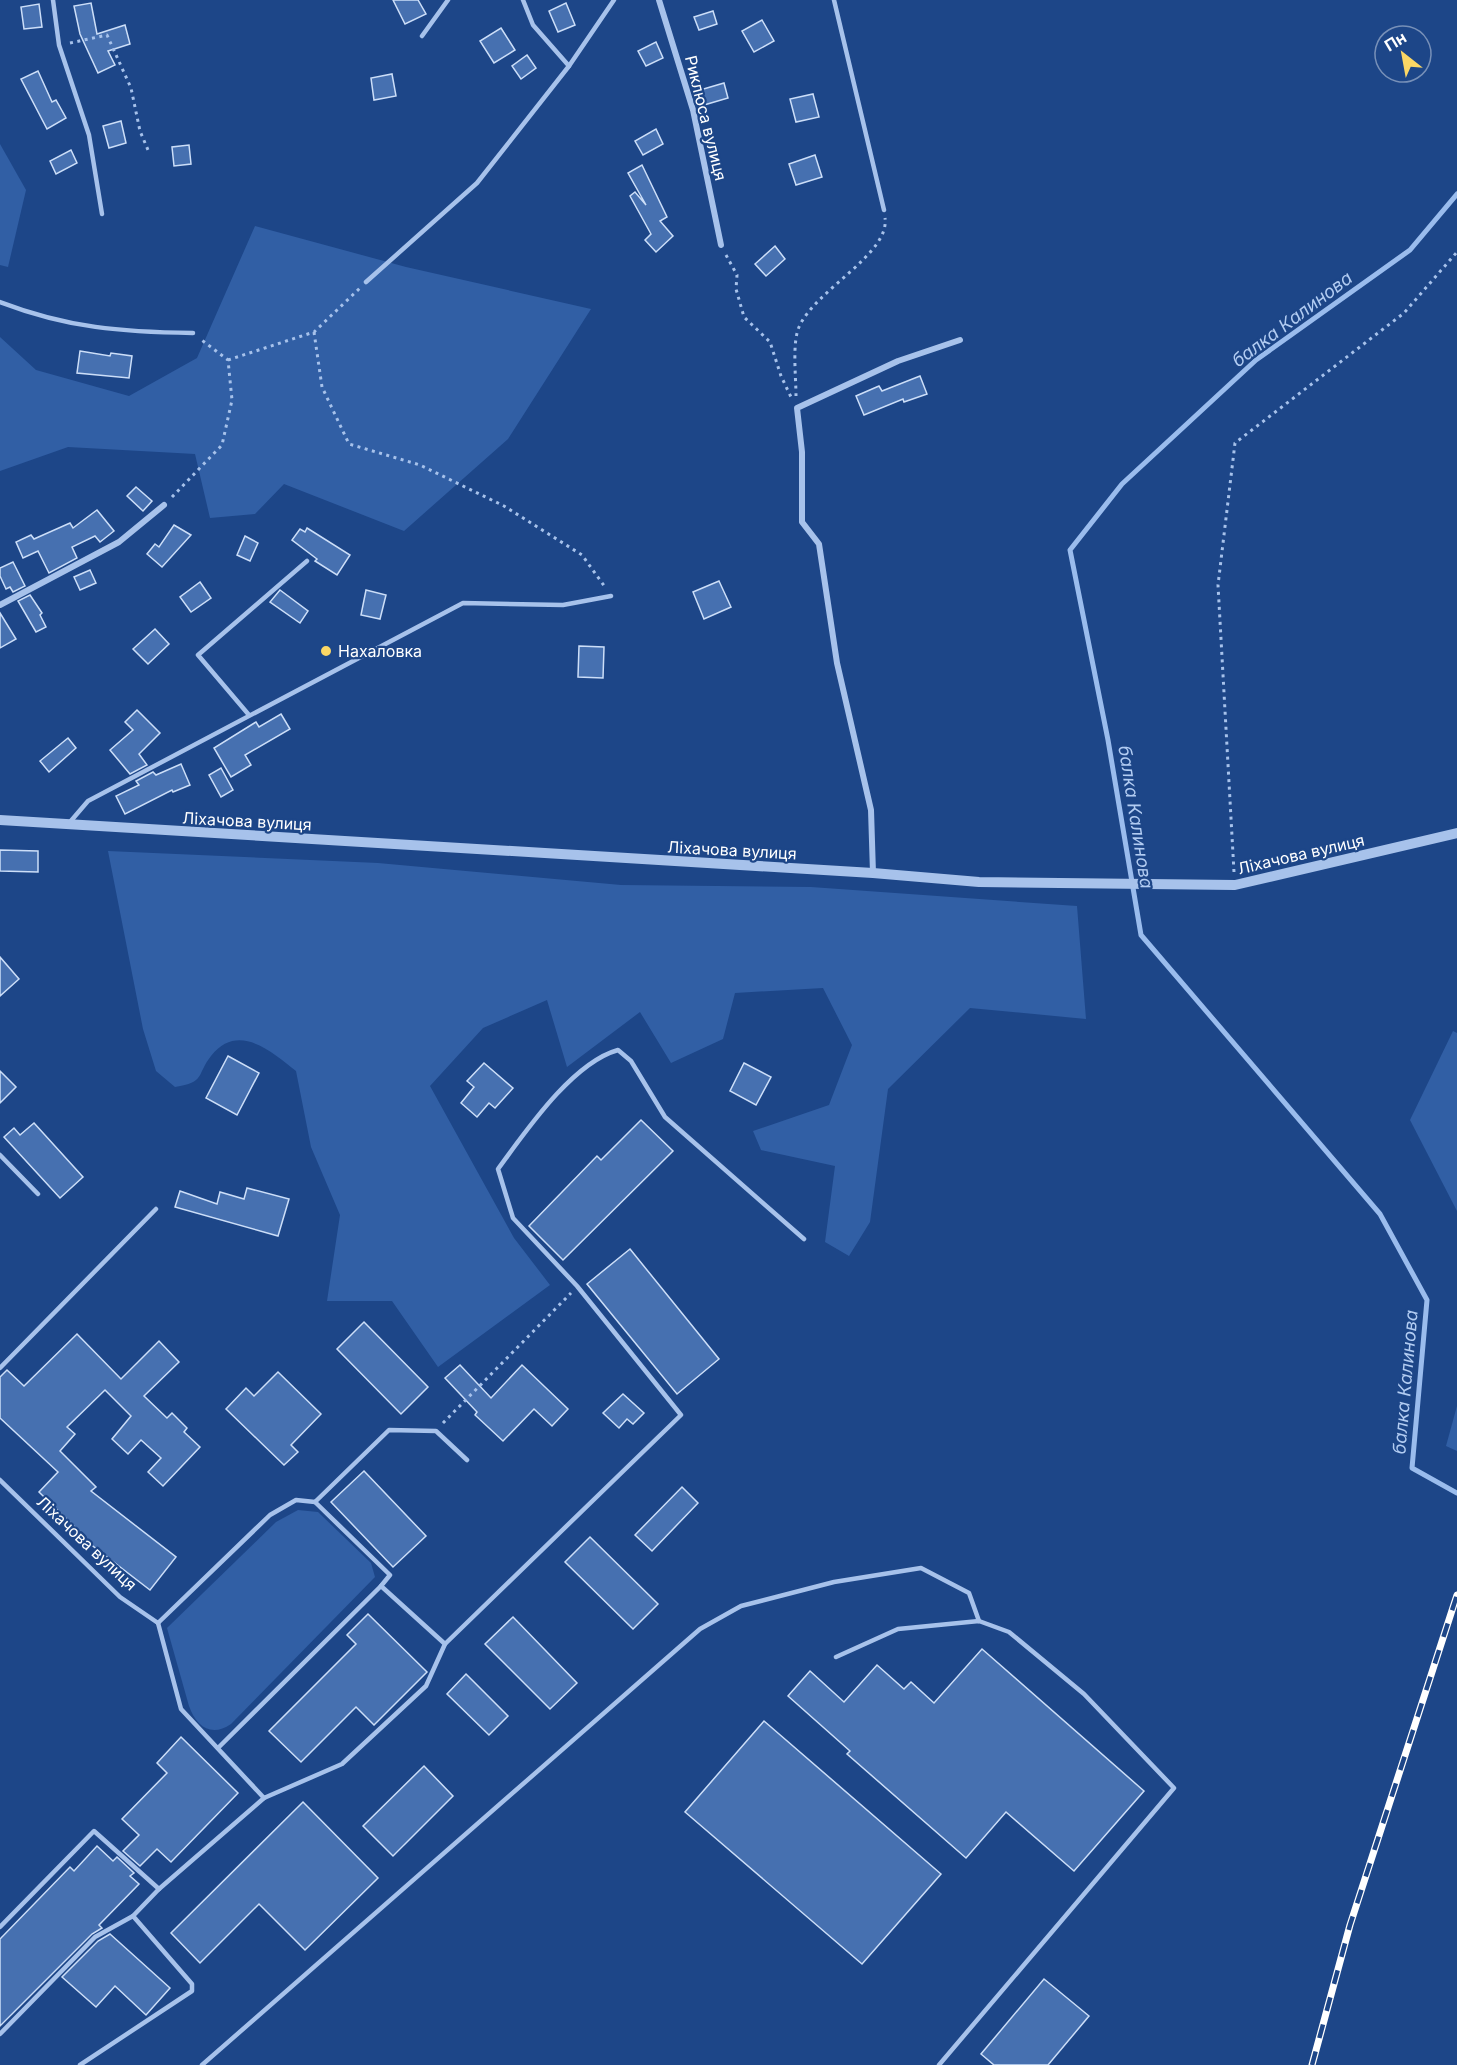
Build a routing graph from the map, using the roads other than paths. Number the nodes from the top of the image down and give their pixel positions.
1 (53, 0) edge
2 (448, 0) edge
3 (523, 0) edge
4 (614, 0) edge
5 (658, 0) edge
6 (834, 0) edge
7 (422, 36) dead end
8 (569, 66) junction
9 (884, 210) road end
10 (102, 214) dead end
11 (721, 245) road end
12 (366, 282) road end
13 (0, 302) edge
14 (193, 333) road end
15 (960, 340) dead end
16 (164, 505) road end
17 (307, 561) dead end
18 (611, 596) road end
19 (0, 605) edge
20 (249, 715) junction
21 (0, 820) edge
22 (67, 826) junction
23 (1457, 833) edge
24 (873, 873) junction
25 (0, 1155) edge
26 (38, 1194) dead end
27 (156, 1209) dead end
28 (804, 1239) dead end
29 (0, 1368) edge
30 (467, 1460) dead end
31 (0, 1480) edge
32 (315, 1502) junction
33 (381, 1586) junction
34 (979, 1621) junction
35 (158, 1623) junction
36 (445, 1644) junction
37 (836, 1657) dead end
38 (218, 1748) junction
39 (264, 1798) junction
40 (159, 1889) junction
41 (133, 1916) junction
42 (0, 1927) edge
43 (0, 2034) edge
44 (80, 2065) edge
45 (202, 2065) edge
46 (939, 2065) edge

1 - 10 lane
2 - 7 lane
3 - 8 lane
4 - 8 lane
5 - 11 street, Риклюса вулиця
6 - 9 lane
8 - 12 lane
13 - 14 lane
15 - 24 street
16 - 19 street
17 - 20 lane
18 - 20 lane
20 - 22 lane
21 - 22 street, Ліхачова вулиця
22 - 24 street, Ліхачова вулиця
23 - 24 street, Ліхачова вулиця
25 - 26 lane
27 - 29 lane
28 - 36 lane
30 - 32 lane
31 - 35 lane, Ліхачова вулиця
32 - 33 lane
32 - 35 lane
33 - 36 lane
33 - 38 lane
34 - 37 lane
34 - 45 lane
34 - 46 lane
35 - 38 lane
36 - 39 lane
38 - 39 lane
39 - 40 lane
40 - 41 lane
40 - 42 lane
41 - 43 lane
41 - 44 lane

